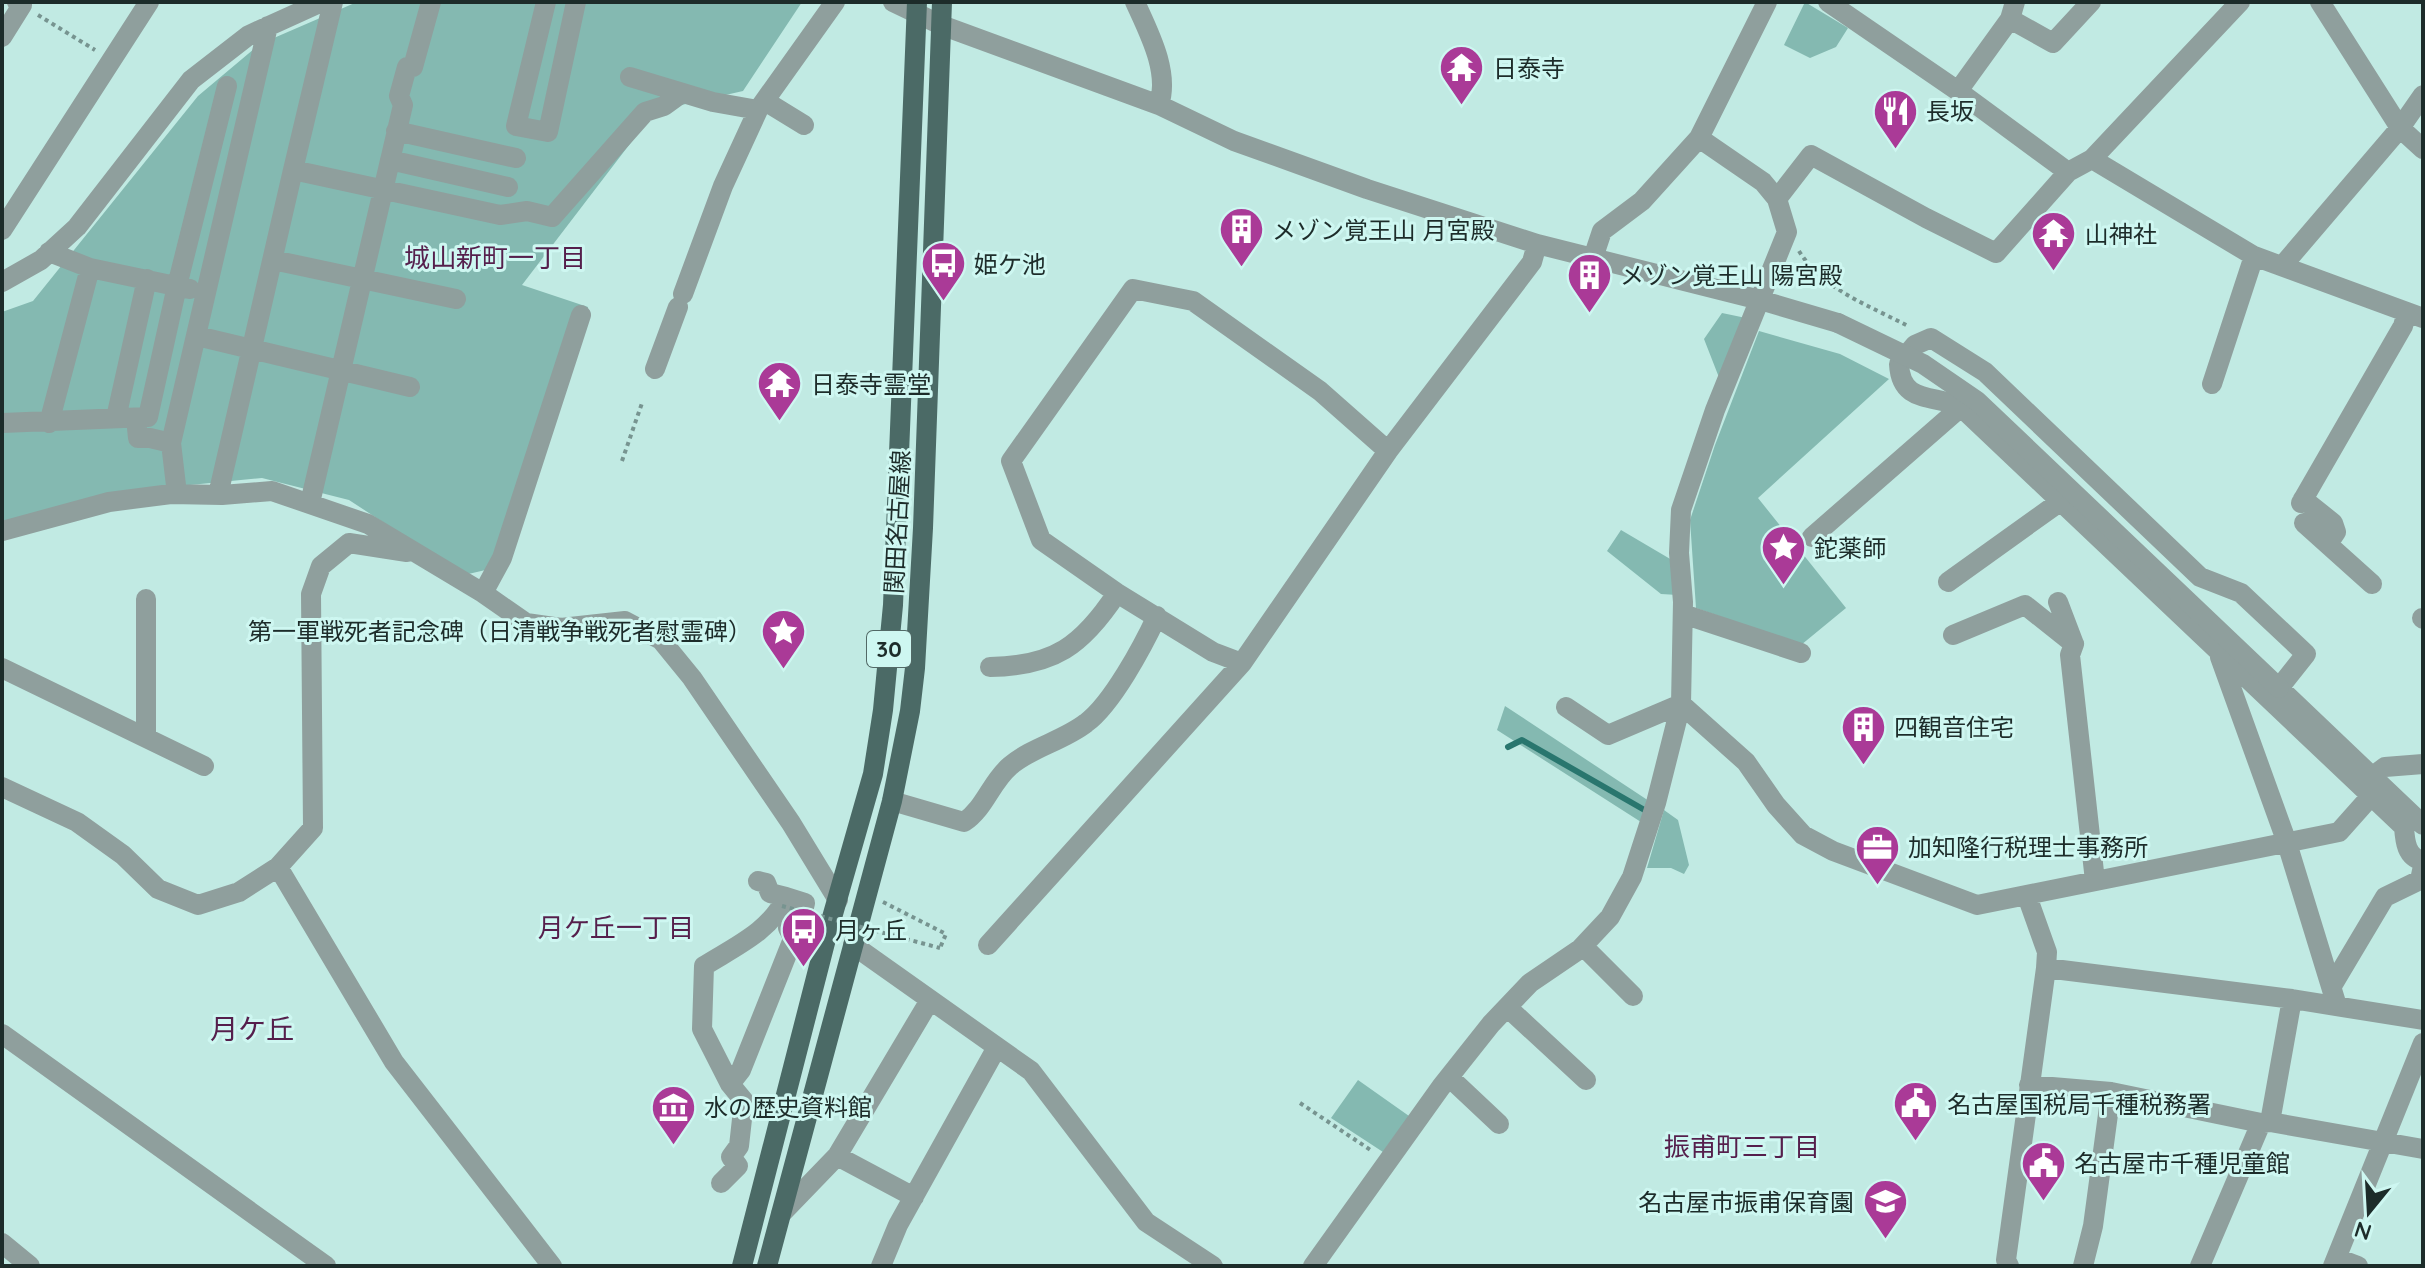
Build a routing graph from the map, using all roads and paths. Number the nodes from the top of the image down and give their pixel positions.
1 (149, 2) edge
2 (322, 2) edge
3 (333, 2) edge
4 (431, 2) edge
5 (546, 2) edge
6 (576, 2) edge
7 (835, 2) edge
8 (893, 2) edge
9 (942, 2) edge
10 (1135, 2) edge
11 (1767, 2) edge
12 (1828, 2) edge
13 (2091, 2) edge
14 (2240, 2) edge
15 (2320, 2) edge
16 (20, 4) edge
17 (917, 9) edge
18 (2012, 11) edge
19 (941, 25) junction
20 (268, 26) junction
21 (2, 37) edge
22 (110, 59) junction
23 (210, 64) junction
24 (630, 77) dead end
25 (227, 86) junction
26 (1958, 91) junction
27 (252, 93) junction
28 (682, 93) junction
29 (2423, 95) edge
30 (1159, 105) junction
31 (762, 106) junction
32 (804, 125) dead end
33 (524, 128) junction
34 (2400, 128) junction
35 (396, 131) junction
36 (1699, 138) junction
37 (2423, 149) edge
38 (516, 158) junction
39 (2092, 159) junction
40 (390, 160) junction
41 (293, 170) junction
42 (2068, 172) junction
43 (508, 187) junction
44 (383, 190) junction
45 (1777, 199) junction
46 (500, 215) junction
47 (2, 230) edge
48 (1787, 232) junction
49 (1537, 244) junction
50 (49, 252) junction
51 (2254, 256) junction
52 (1593, 258) junction
53 (273, 260) junction
54 (2283, 265) junction
55 (90, 268) junction
56 (147, 279) junction
57 (361, 279) junction
58 (2, 282) edge
59 (177, 286) junction
60 (205, 292) junction
61 (456, 299) dead end
62 (1760, 300) junction
63 (581, 315) dead end
64 (2415, 315) edge
65 (197, 336) junction
66 (1931, 338) junction
67 (251, 348) junction
68 (341, 369) junction
69 (655, 369) dead end
70 (2212, 384) dead end
71 (410, 387) dead end
72 (642, 403) dead end
73 (1961, 407) junction
74 (126, 418) junction
75 (2, 423) edge
76 (49, 423) junction
77 (171, 443) junction
78 (1388, 451) junction
79 (622, 461) dead end
80 (177, 494) junction
81 (218, 495) junction
82 (2061, 501) junction
83 (310, 503) junction
84 (2, 531) edge
85 (1812, 537) dead end
86 (419, 554) junction
87 (1948, 582) dead end
88 (2372, 584) dead end
89 (483, 593) junction
90 (1117, 593) junction
91 (146, 599) dead end
92 (2058, 602) dead end
93 (1683, 614) junction
94 (1157, 616) junction
95 (1953, 635) dead end
96 (2074, 644) junction
97 (2217, 651) junction
98 (1801, 653) dead end
99 (1242, 663) junction
100 (990, 667) dead end
101 (2, 668) edge
102 (2279, 688) junction
103 (1681, 704) junction
104 (1566, 707) dead end
105 (146, 737) junction
106 (2423, 764) edge
107 (204, 766) dead end
108 (2372, 786) junction
109 (2, 787) edge
110 (892, 801) junction
111 (2423, 825) edge
112 (2286, 840) junction
113 (2423, 864) edge
114 (278, 867) junction
115 (758, 881) dead end
116 (2095, 881) junction
117 (2027, 896) junction
118 (838, 900) junction
119 (784, 901) junction
120 (881, 901) dead end
121 (826, 939) junction
122 (796, 943) junction
123 (853, 945) junction
124 (988, 945) dead end
125 (1583, 946) junction
126 (2046, 968) junction
127 (1633, 996) dead end
128 (2334, 996) junction
129 (2292, 999) junction
130 (930, 1000) junction
131 (1507, 1007) junction
132 (2423, 1020) edge
133 (2, 1034) edge
134 (2423, 1043) edge
135 (997, 1047) junction
136 (1449, 1077) junction
137 (1586, 1080) dead end
138 (730, 1084) junction
139 (2029, 1085) junction
140 (2111, 1092) junction
141 (1300, 1103) dead end
142 (2266, 1122) junction
143 (1499, 1124) dead end
144 (2385, 1142) junction
145 (2423, 1149) edge
146 (837, 1156) junction
147 (1388, 1161) junction
148 (721, 1183) dead end
149 (914, 1197) junction
150 (781, 1214) junction
151 (2, 1243) edge
152 (2335, 1262) edge
153 (25, 1264) edge
154 (326, 1266) edge
155 (552, 1266) edge
156 (742, 1266) edge
157 (767, 1266) edge
158 (881, 1266) edge
159 (1213, 1266) edge
160 (1313, 1266) edge
161 (2009, 1266) edge
162 (2083, 1266) edge
163 (2200, 1266) edge
164 (2358, 1266) edge

1 - 22 street
2 - 20 street
3 - 41 street
4 - 35 street
5 - 33 street
6 - 33 street
7 - 31 street
8 - 17 street
9 - 19 main road, 関田名古屋線 / 30
10 - 30 street
11 - 36 street
12 - 26 street
13 - 18 street
14 - 39 street
15 - 34 street
16 - 21 street
16 - 22 path
17 - 19 street
17 - 118 main road, 関田名古屋線 / 30
18 - 26 street
19 - 30 street
19 - 110 main road, 関田名古屋線 / 30
20 - 23 street
20 - 27 street
22 - 47 street
23 - 25 street
23 - 50 street
24 - 28 street
25 - 27 street
25 - 59 street
26 - 42 street
27 - 60 street
28 - 31 street
28 - 46 street
29 - 34 street
30 - 49 street
31 - 32 street
31 - 69 street
33 - 38 street
34 - 37 street
34 - 54 street
35 - 38 street
35 - 40 street
36 - 45 street
36 - 52 street
38 - 43 street
39 - 42 street
39 - 51 street
40 - 43 street
40 - 44 street
41 - 44 street
41 - 53 street
42 - 45 street
43 - 46 street
44 - 46 street
44 - 57 street
45 - 48 street
48 - 62 street
48 - 66 path
49 - 52 street
49 - 78 street
50 - 55 street
50 - 58 street
51 - 54 street
51 - 70 street
52 - 62 street
53 - 57 street
53 - 67 street
54 - 64 street
55 - 56 street
55 - 76 street
56 - 59 street
56 - 74 street
57 - 61 street
57 - 68 street
59 - 60 street
59 - 74 street
60 - 65 street
62 - 93 street
62 - 102 street, bridge
63 - 89 street
64 - 88 street
65 - 67 street
65 - 77 street
66 - 73 street
66 - 102 street
67 - 68 street
67 - 81 street
68 - 71 street
68 - 83 street
72 - 79 path
73 - 82 street
73 - 85 street
74 - 76 street
74 - 77 street
75 - 76 street
77 - 80 street
78 - 90 street
78 - 99 street
80 - 81 street
80 - 84 street
81 - 83 street
82 - 87 street
82 - 97 street
83 - 86 street
86 - 89 street
86 - 114 street
89 - 118 street
90 - 94 street
90 - 100 street
91 - 105 street
92 - 96 street
93 - 98 street
93 - 103 street
94 - 99 street
94 - 110 street
95 - 96 street
96 - 116 street
97 - 108 street
97 - 112 street
99 - 124 street
101 - 105 street
102 - 108 street
103 - 104 street
103 - 117 street
103 - 125 street
105 - 107 street
106 - 108 street
108 - 111 street
108 - 112 street
108 - 113 street
109 - 114 street
110 - 123 main road, 関田名古屋線 / 30
112 - 116 street
112 - 128 street
113 - 128 street
114 - 155 street
115 - 119 street
116 - 117 street
117 - 126 street
118 - 121 main road, 関田名古屋線 / 30
119 - 120 path, bridge
119 - 122 street
119 - 138 street
121 - 122 street
121 - 156 main road, 関田名古屋線 / 30
122 - 138 street
123 - 130 street
123 - 150 main road, 関田名古屋線 / 30
125 - 127 street
125 - 131 street
126 - 129 street
126 - 139 street
128 - 129 street
128 - 132 street
129 - 142 street
130 - 135 street
130 - 146 street
131 - 136 street
131 - 137 street
133 - 154 street
134 - 144 street
135 - 149 street
135 - 159 street
136 - 143 street
136 - 147 street
138 - 148 street
139 - 140 street
139 - 161 street
140 - 142 street
140 - 162 street
141 - 147 path
142 - 144 street
142 - 163 street
144 - 145 street
144 - 152 street
146 - 149 street
146 - 150 street
147 - 160 street
149 - 158 street
150 - 157 main road, 関田名古屋線 / 30
151 - 153 street
152 - 164 street

